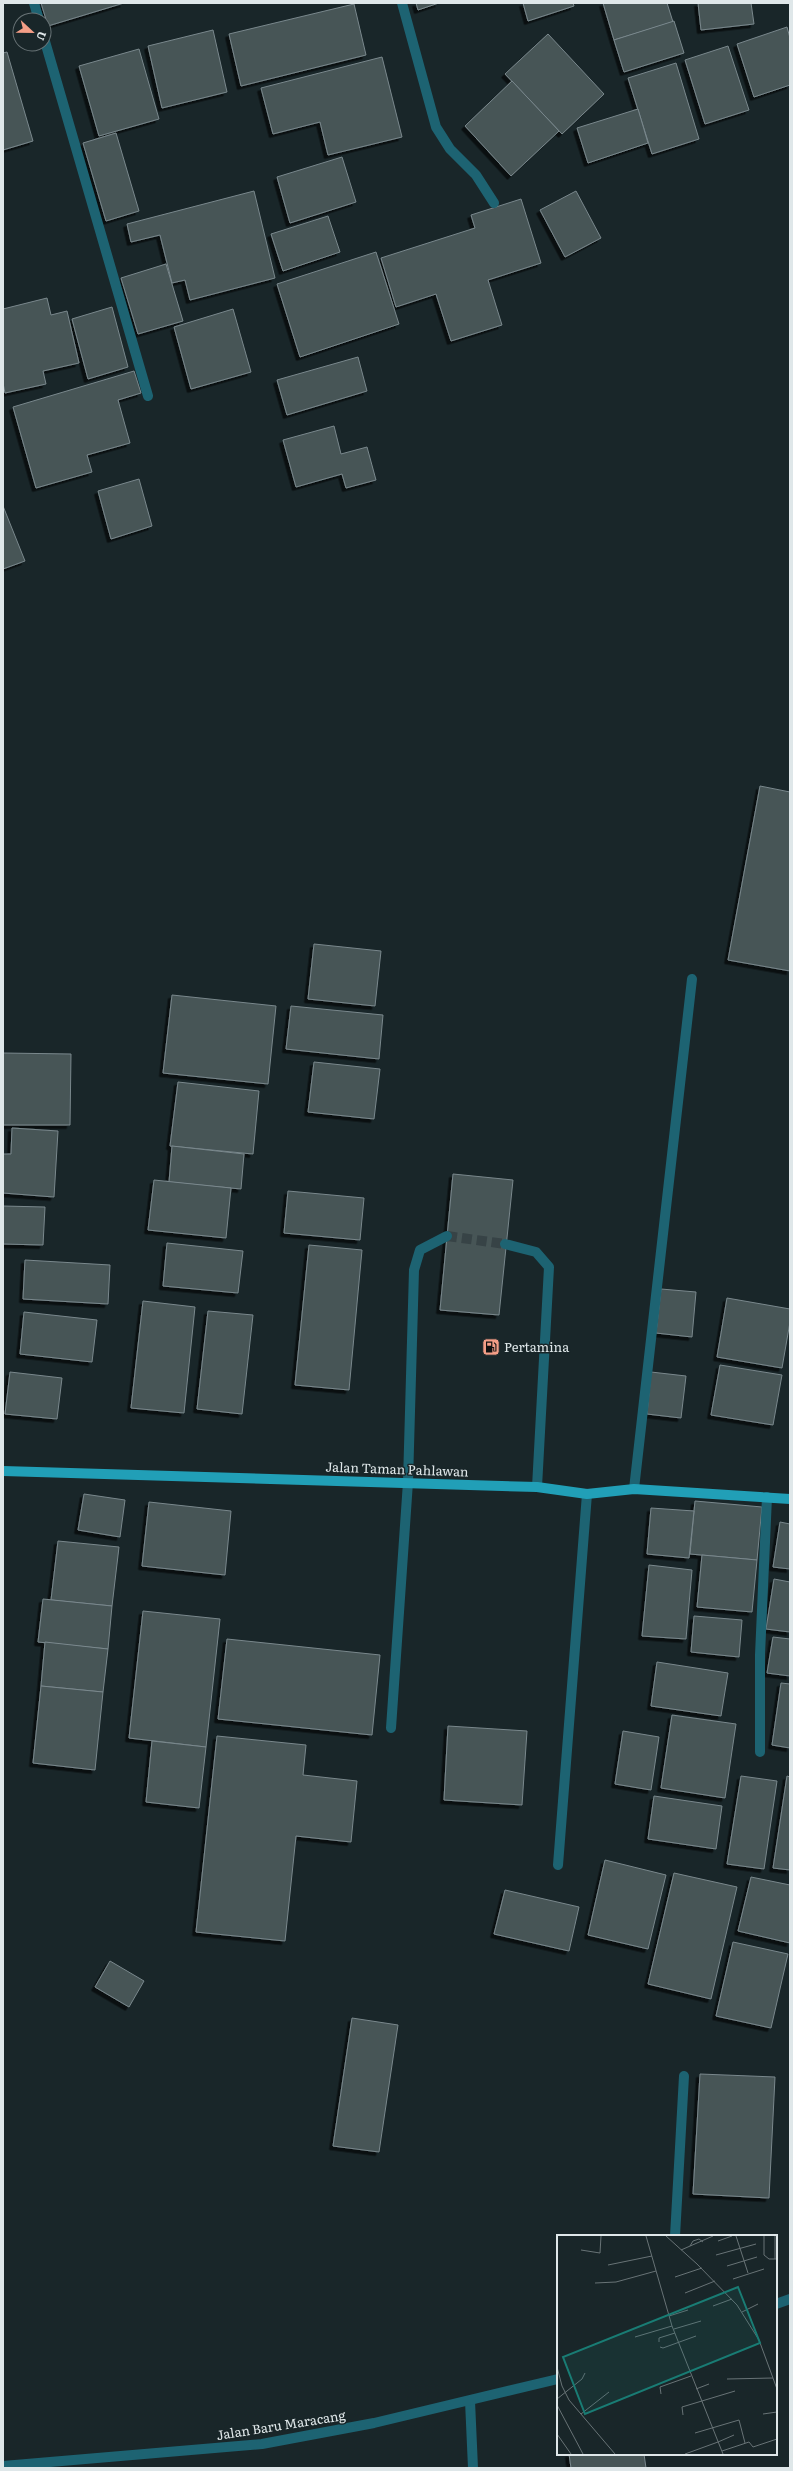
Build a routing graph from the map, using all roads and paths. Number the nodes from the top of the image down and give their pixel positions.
1 (402, 3) edge
2 (48, 52) edge
3 (494, 202) dead end
4 (148, 396) dead end
5 (692, 978) dead end
6 (447, 1236) tunnel mouth
7 (505, 1244) tunnel mouth
8 (3, 1471) edge
9 (408, 1482) junction
10 (537, 1486) junction
11 (634, 1489) junction
12 (587, 1494) junction
13 (767, 1497) junction
14 (790, 1499) edge
15 (392, 1728) dead end
16 (760, 1752) dead end
17 (558, 1865) dead end
18 (684, 2076) dead end
19 (675, 2235) edge
20 (790, 2299) edge
21 (777, 2304) edge
22 (557, 2379) edge
23 (470, 2401) junction
24 (3, 2466) edge
25 (473, 2468) edge

1 - 3 street
2 - 4 street
5 - 11 street
6 - 9 street
7 - 10 street
8 - 9 main road, Jalan Taman Pahlawan
9 - 10 main road, Jalan Taman Pahlawan
9 - 15 street
10 - 12 main road, Jalan Taman Pahlawan
11 - 12 main road, Jalan Taman Pahlawan
11 - 13 main road, Jalan Taman Pahlawan
12 - 17 street
13 - 14 main road, Jalan Taman Pahlawan
13 - 16 street
18 - 19 street
20 - 21 street
22 - 23 street, Jalan Baru Maracang
23 - 24 street, Jalan Baru Maracang
23 - 25 street

